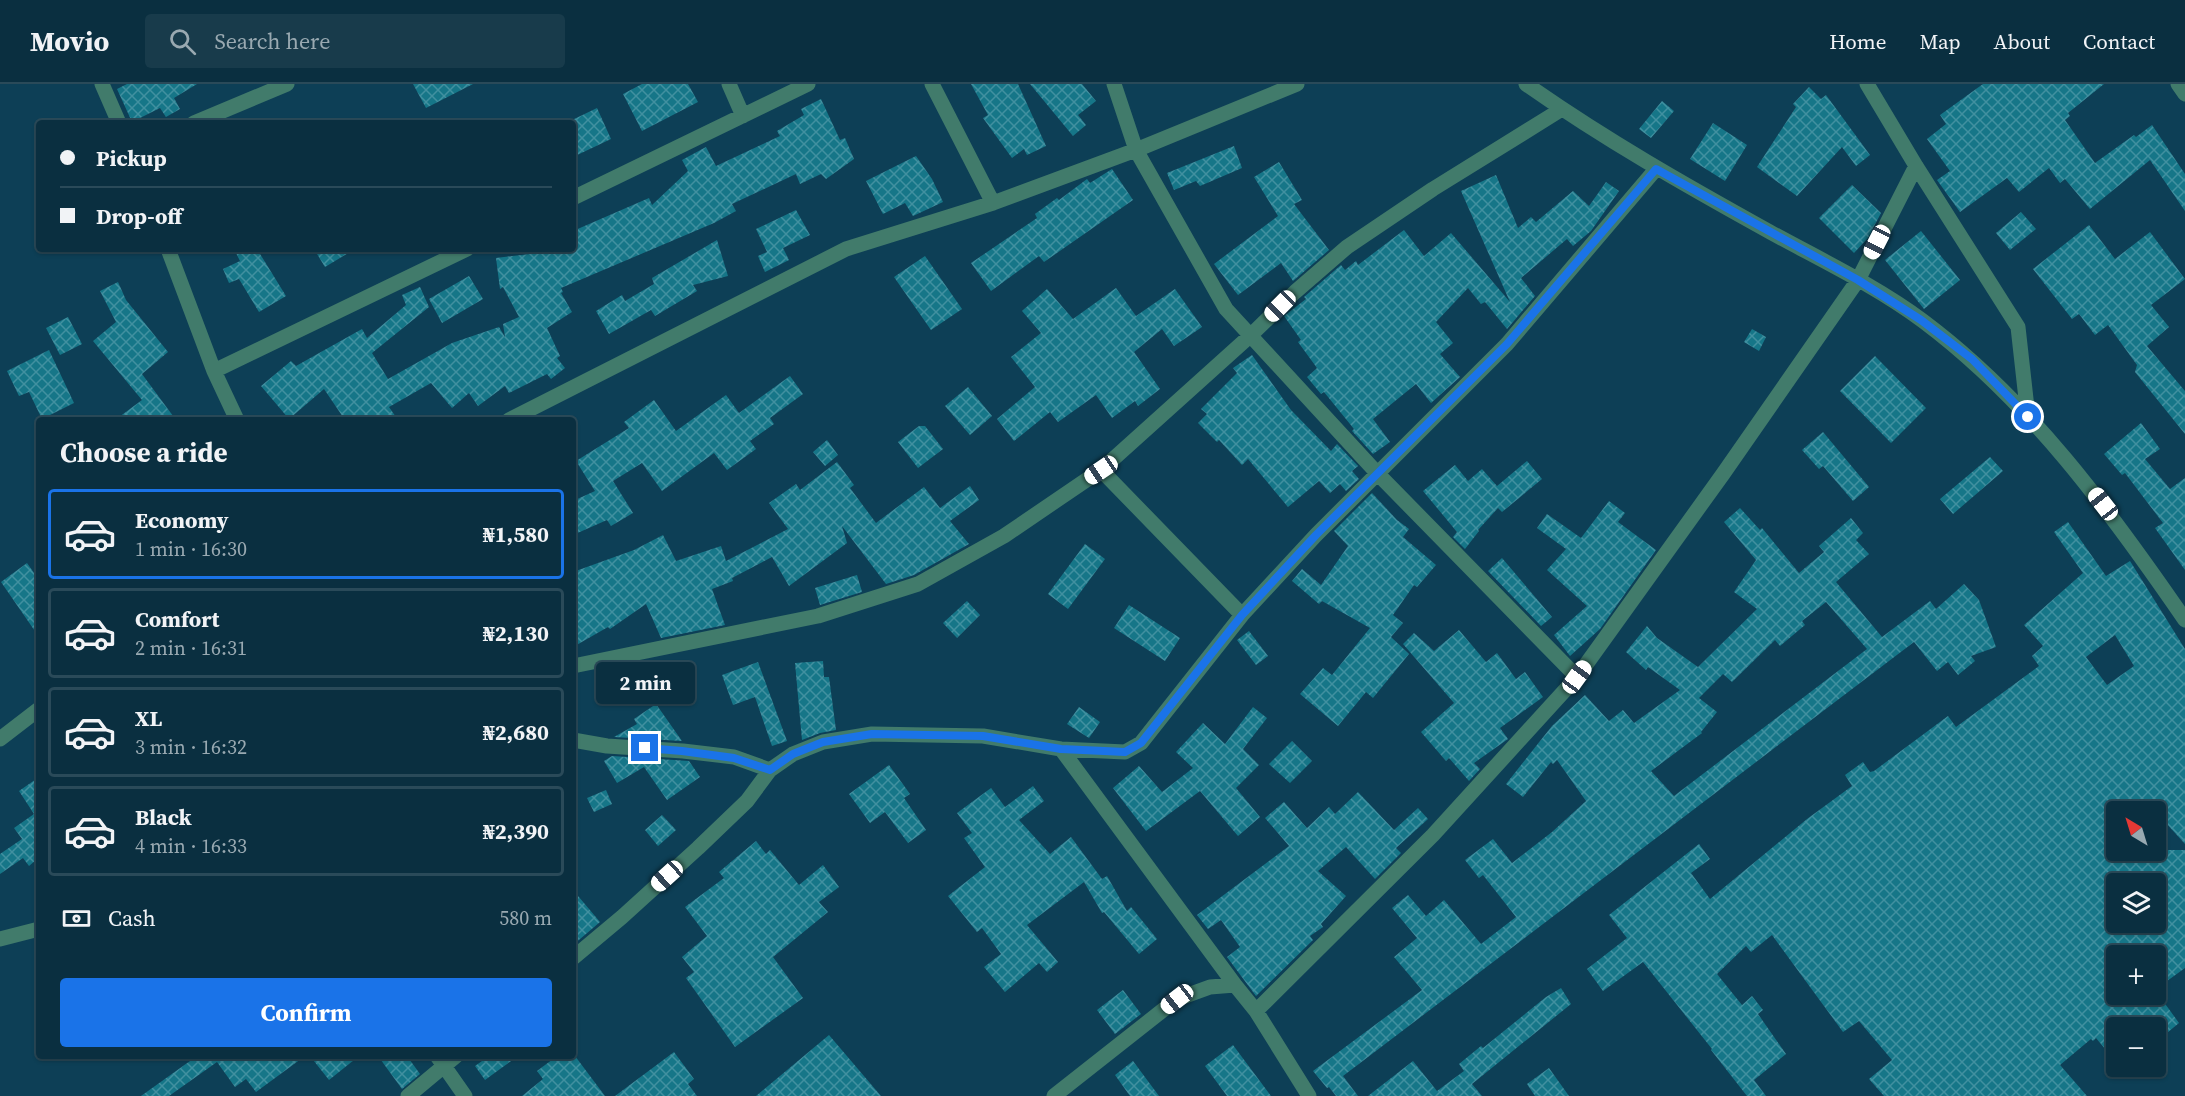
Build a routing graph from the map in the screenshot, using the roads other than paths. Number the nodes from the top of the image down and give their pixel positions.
1 (102, 84) edge
2 (287, 84) edge
3 (729, 84) edge
4 (808, 84) edge
5 (932, 84) edge
6 (1114, 84) edge
7 (1297, 84) edge
8 (1526, 84) edge
9 (1867, 84) edge
10 (2178, 84) edge
11 (2185, 94) edge
12 (1562, 109) junction
13 (742, 116) junction
14 (118, 120) edge
15 (201, 120) edge
16 (1136, 150) junction
17 (1916, 166) junction
18 (1656, 169) junction
19 (576, 197) edge
20 (993, 203) junction
21 (169, 252) edge
22 (461, 252) edge
23 (1858, 280) junction
24 (1251, 335) junction
25 (214, 372) junction
26 (236, 417) edge
27 (515, 417) edge
28 (2028, 417) junction
29 (1101, 470) junction
30 (1377, 473) junction
31 (1242, 615) junction
32 (2185, 620) edge
33 (576, 665) edge
34 (1577, 677) junction
35 (36, 711) edge
36 (0, 739) edge
37 (576, 741) edge
38 (1061, 749) junction
39 (770, 770) junction
40 (36, 930) edge
41 (0, 939) edge
42 (576, 955) edge
43 (1234, 985) junction
44 (1256, 1011) junction
45 (440, 1061) edge
46 (408, 1096) edge
47 (465, 1096) edge
48 (1054, 1096) edge
49 (1309, 1096) edge

1 - 14 street
2 - 15 street
3 - 13 street
4 - 13 street
5 - 20 street
6 - 16 street
7 - 16 street
8 - 12 street
9 - 17 street
10 - 11 street
12 - 18 street
12 - 24 street
13 - 19 street
16 - 20 street
16 - 24 street
17 - 23 street
17 - 28 street
18 - 23 street
18 - 30 street
20 - 27 street
21 - 25 street
22 - 25 street
23 - 28 street
23 - 34 street
24 - 29 street
24 - 30 street
25 - 26 street
28 - 32 street
29 - 31 street
29 - 33 street
30 - 31 street
30 - 34 street
31 - 38 street
34 - 44 street
35 - 36 street
37 - 39 street
38 - 39 street
38 - 43 street
39 - 42 street
40 - 41 street
43 - 44 street
43 - 48 street
44 - 49 street
45 - 46 street
45 - 47 street

